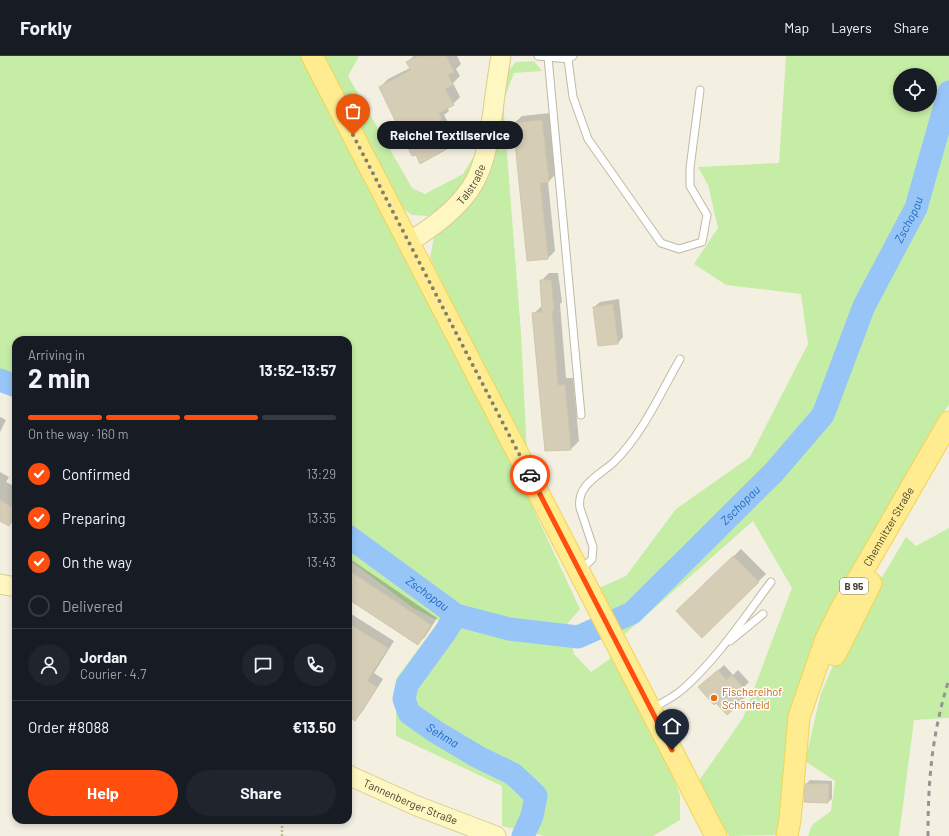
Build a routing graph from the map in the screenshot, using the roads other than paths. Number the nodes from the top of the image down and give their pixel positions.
1 (312, 56) edge
2 (501, 56) edge
3 (538, 56) edge
4 (548, 57) junction
5 (571, 58) edge
6 (700, 90) dead end
7 (409, 242) junction
8 (680, 359) dead end
9 (581, 414) dead end
10 (949, 422) edge
11 (949, 451) edge
12 (580, 571) junction
13 (771, 582) dead end
14 (0, 584) edge
15 (12, 586) edge
16 (763, 614) dead end
17 (721, 649) junction
18 (651, 709) junction
19 (797, 746) junction
20 (352, 777) edge
21 (496, 836) edge
22 (716, 836) edge
23 (787, 836) edge

1 - 7 main road
2 - 7 main road, Talstraße
3 - 4 lane
4 - 5 lane
4 - 9 lane
5 - 6 lane
7 - 12 main road
8 - 12 lane
10 - 19 main road, Chemnitzer Straße / B 95
11 - 19 main road, Chemnitzer Straße / B 95
12 - 18 main road
13 - 17 lane
14 - 15 main road
16 - 17 lane
17 - 18 lane
18 - 22 main road
19 - 23 main road, Chemnitzer Straße / B 95
20 - 21 main road, Tannenberger Straße

